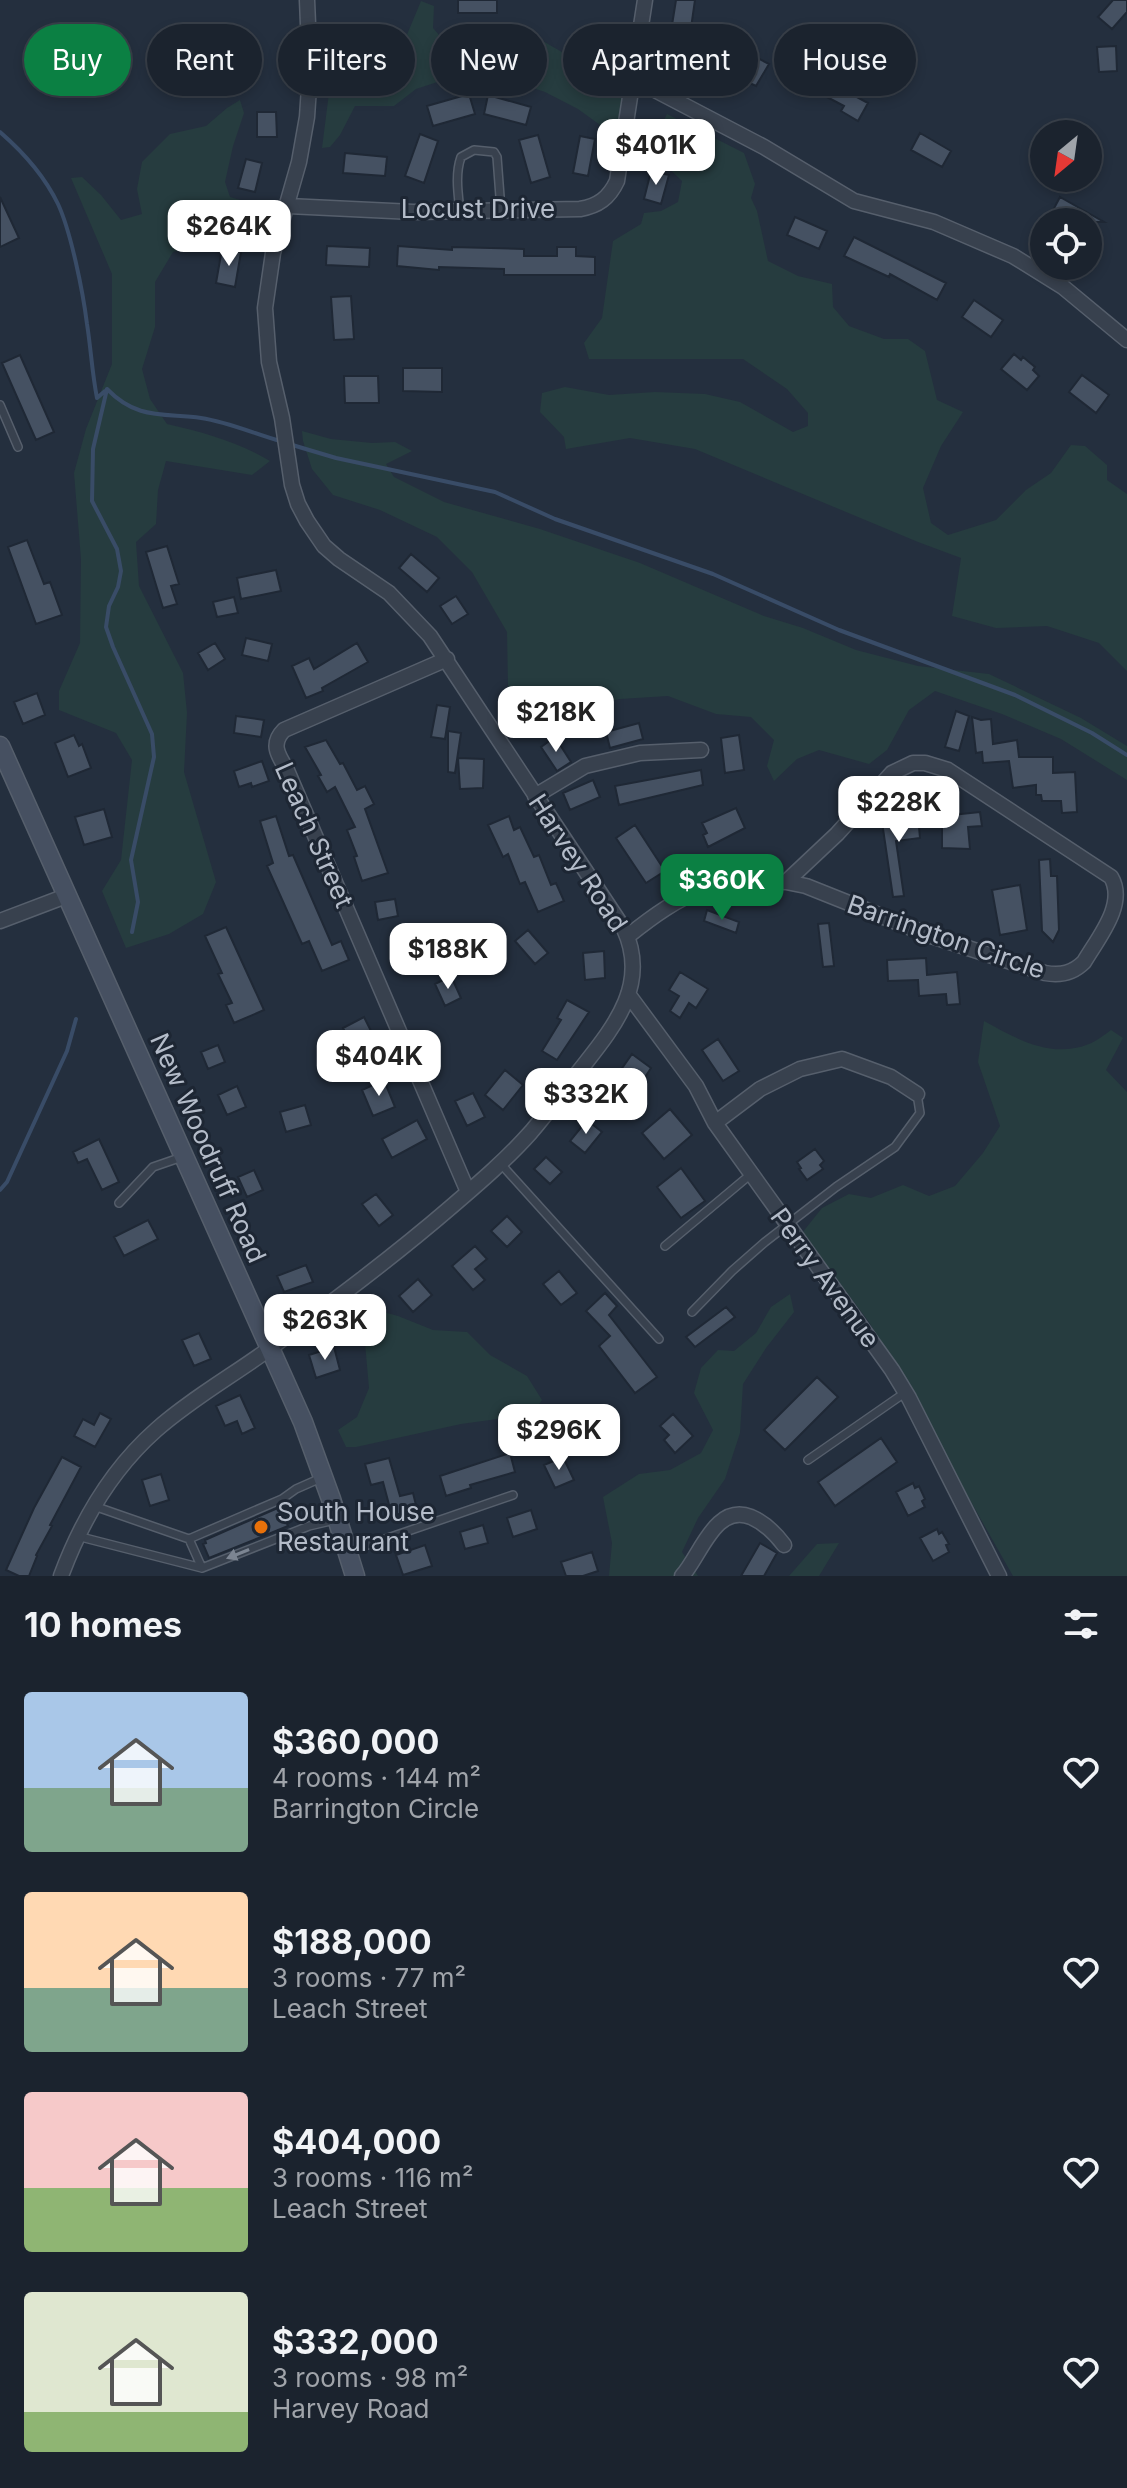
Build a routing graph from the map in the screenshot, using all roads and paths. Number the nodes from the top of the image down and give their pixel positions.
1 (307, 0) edge
2 (645, 0) edge
3 (642, 24) edge
4 (631, 96) edge
5 (666, 96) edge
6 (288, 206) junction
7 (501, 210) junction
8 (460, 211) junction
9 (1127, 340) edge
10 (0, 405) edge
11 (18, 447) dead end
12 (447, 659) junction
13 (0, 746) edge
14 (701, 750) dead end
15 (535, 796) junction
16 (786, 882) junction
17 (66, 896) junction
18 (0, 921) edge
19 (628, 936) junction
20 (628, 994) junction
21 (917, 1094) joint
22 (715, 1123) junction
23 (184, 1156) junction
24 (500, 1163) junction
25 (751, 1174) junction
26 (468, 1192) junction
27 (119, 1203) dead end
28 (789, 1225) junction
29 (665, 1246) dead end
30 (692, 1312) dead end
31 (659, 1339) dead end
32 (270, 1348) junction
33 (906, 1392) junction
34 (808, 1460) dead end
35 (324, 1478) junction
36 (513, 1495) dead end
37 (94, 1506) junction
38 (338, 1519) junction
39 (77, 1536) junction
40 (189, 1539) junction
41 (784, 1545) dead end
42 (348, 1552) junction
43 (202, 1568) junction
44 (61, 1576) edge
45 (355, 1576) edge
46 (682, 1576) edge
47 (999, 1576) edge

1 - 6 street, Harvey Road
2 - 3 street, Locust Drive
4 - 7 street, Locust Drive
5 - 9 street
6 - 8 street, Locust Drive
6 - 12 street, Harvey Road
7 - 8 street, Locust Drive
7 - 8 lane
10 - 11 lane
12 - 15 street, Harvey Road
12 - 26 street, Leach Street
13 - 17 main road, New Woodruff Road
14 - 15 street
15 - 19 street, Harvey Road
16 - 16 street, Barrington Circle
16 - 19 street, Barrington Circle
17 - 18 street
17 - 23 main road, New Woodruff Road
19 - 20 street, Harvey Road
20 - 22 street, Perry Avenue
20 - 24 street, Harvey Road
21 - 22 street
21 - 28 lane
22 - 25 street, Perry Avenue
23 - 27 lane
23 - 32 main road, New Woodruff Road
24 - 26 street, Harvey Road
24 - 31 lane
25 - 28 street, Perry Avenue
25 - 29 lane
26 - 32 street, Harvey Road
28 - 30 lane
28 - 33 street, Perry Avenue
32 - 35 main road, New Woodruff Road
32 - 37 street, Harvey Road
33 - 34 lane
33 - 47 street, Perry Avenue
35 - 38 main road, New Woodruff Road
35 - 40 lane
36 - 42 lane
37 - 39 street, Harvey Road
37 - 40 lane
38 - 42 main road, New Woodruff Road
38 -> 43 lane
39 - 43 lane
39 - 44 street, Harvey Road
40 - 43 lane
41 - 46 street
42 - 45 main road, New Woodruff Road

